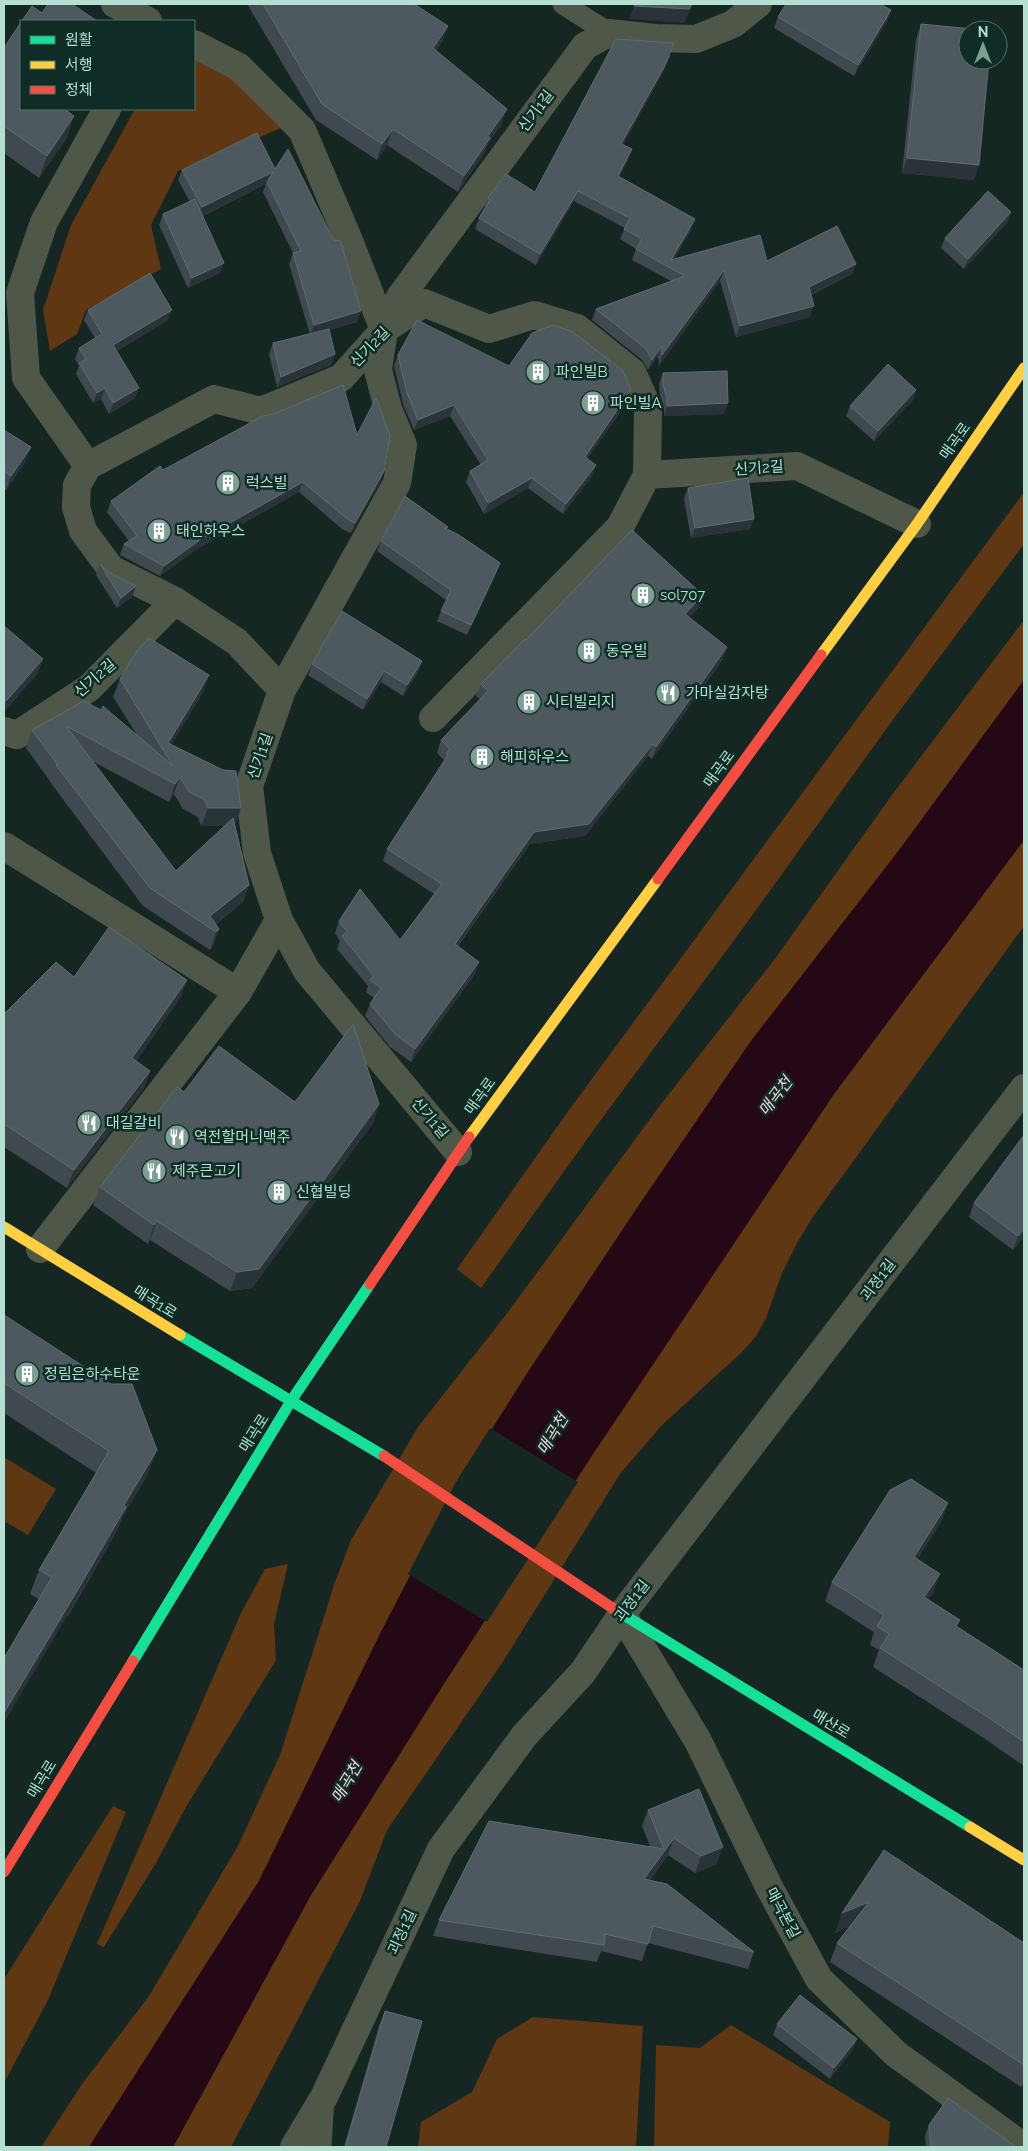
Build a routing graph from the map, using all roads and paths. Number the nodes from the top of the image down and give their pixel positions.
1 (115, 4) edge
2 (563, 4) edge
3 (758, 4) edge
4 (146, 20) edge
5 (608, 33) junction
6 (195, 44) edge
7 (105, 110) edge
8 (384, 330) junction
9 (1024, 368) edge
10 (88, 466) junction
11 (647, 475) junction
12 (917, 524) junction
13 (175, 602) junction
14 (282, 690) junction
15 (433, 718) dead end
16 (4, 731) edge
17 (4, 846) edge
18 (279, 920) junction
19 (238, 992) junction
20 (1024, 1088) edge
21 (458, 1152) junction
22 (4, 1227) edge
23 (40, 1249) junction
24 (291, 1401) junction
25 (366, 1445) joint
26 (622, 1614) junction
27 (1024, 1860) edge
28 (4, 1872) edge
29 (324, 2097) junction
30 (294, 2147) edge
31 (321, 2147) edge
32 (1024, 2147) edge

1 - 4 street
2 - 5 lane
3 - 5 street
5 - 8 street, 신기1길
6 - 8 street, 신기1길
7 - 10 street
8 - 10 street, 신기2길
8 - 11 street, 신기2길
8 - 14 street, 신기1길
9 - 12 street, 매곡로
10 - 13 street
11 - 12 street, 신기2길
11 - 15 street, 신기2길
12 - 21 street, 매곡로
13 - 14 street
13 - 16 street, 신기2길
14 - 18 street, 신기1길
17 - 19 street
18 - 19 street
18 - 21 street, 신기1길
19 - 23 street
20 - 26 street, 괴정1길
21 - 24 street, 매곡로
22 - 23 street, 매곡1로
23 - 24 street, 매곡1로
24 - 25 street, 매곡1로
24 - 28 street, 매곡로
25 - 26 street, 매산로
26 - 27 street, 매산로
26 - 29 street, 괴정1길
26 - 32 street, 매곡본길
29 - 30 street, 괴정1길
29 - 31 lane

